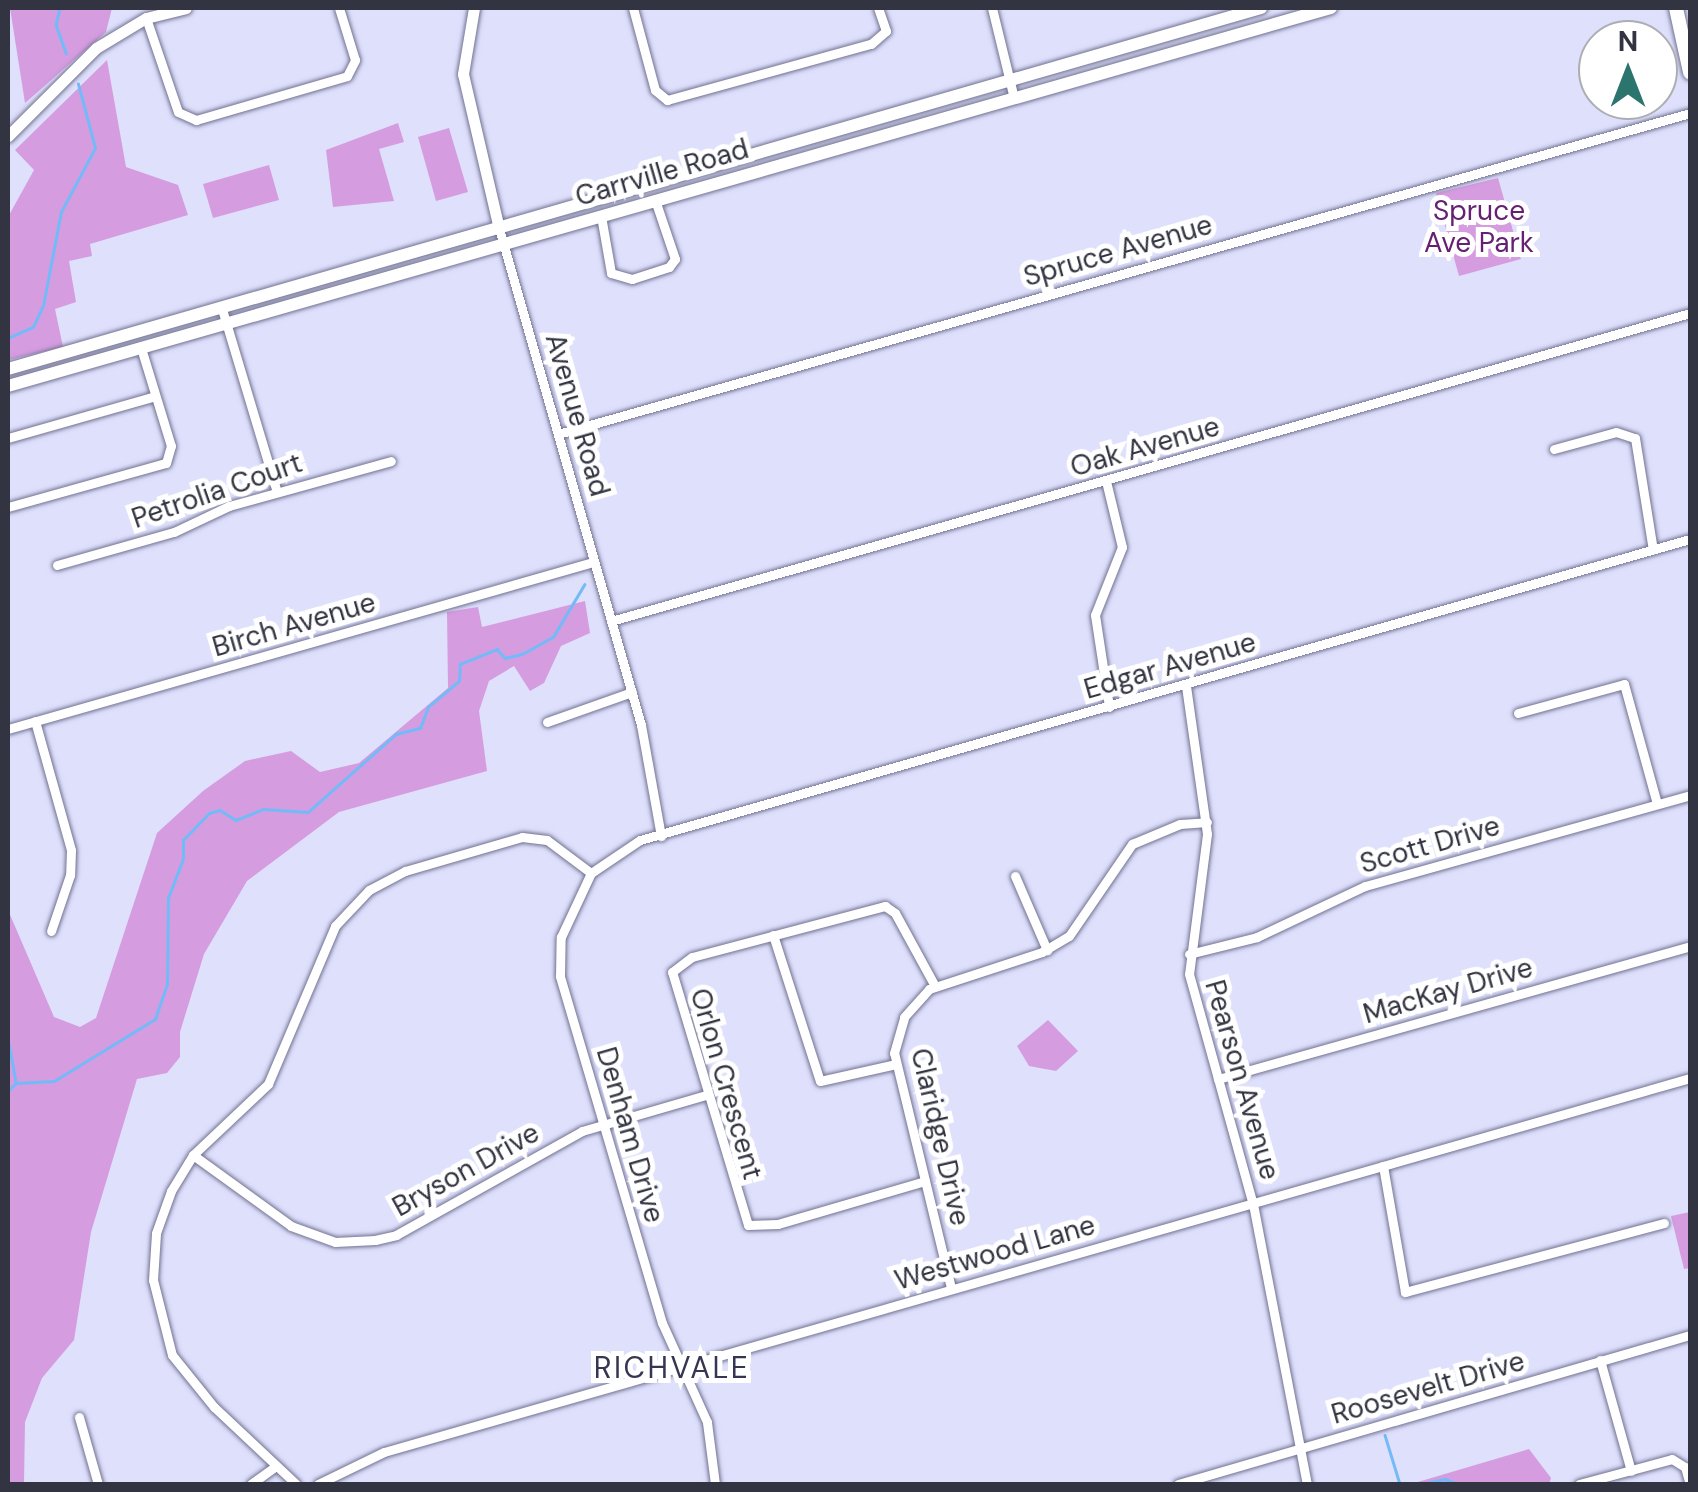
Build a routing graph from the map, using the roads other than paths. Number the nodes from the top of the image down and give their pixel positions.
1 (186, 8) edge
2 (339, 8) edge
3 (474, 8) edge
4 (633, 8) edge
5 (878, 8) edge
6 (992, 8) edge
7 (1261, 8) edge
8 (1331, 8) edge
9 (1676, 8) edge
10 (146, 18) junction
11 (1690, 72) edge
12 (1010, 80) junction
13 (1014, 98) junction
14 (1690, 113) edge
15 (8, 136) edge
16 (736, 158) junction
17 (742, 176) junction
18 (655, 200) junction
19 (601, 216) junction
20 (498, 225) junction
21 (502, 246) junction
22 (354, 269) junction
23 (360, 285) junction
24 (222, 309) junction
25 (1690, 313) edge
26 (227, 324) junction
27 (96, 345) junction
28 (141, 348) junction
29 (100, 360) junction
30 (8, 369) edge
31 (8, 386) edge
32 (155, 396) junction
33 (558, 434) junction
34 (8, 438) edge
35 (1554, 449) dead end
36 (391, 461) dead end
37 (1106, 481) junction
38 (277, 492) junction
39 (8, 506) edge
40 (1690, 539) edge
41 (1653, 550) junction
42 (593, 562) junction
43 (58, 565) dead end
44 (612, 621) junction
45 (1186, 686) junction
46 (632, 692) junction
47 (1108, 706) junction
48 (1518, 713) dead end
49 (35, 722) junction
50 (547, 722) dead end
51 (8, 729) edge
52 (1690, 795) edge
53 (1658, 804) junction
54 (1207, 822) junction
55 (661, 836) junction
56 (591, 873) junction
57 (1016, 876) dead end
58 (50, 931) dead end
59 (773, 935) junction
60 (1690, 946) edge
61 (1047, 950) junction
62 (1189, 954) junction
63 (935, 986) junction
64 (896, 1064) junction
65 (1690, 1078) edge
66 (1218, 1079) junction
67 (706, 1096) junction
68 (602, 1123) junction
69 (192, 1155) junction
70 (1383, 1166) junction
71 (925, 1182) junction
72 (1253, 1204) junction
73 (1664, 1223) dead end
74 (952, 1288) junction
75 (1690, 1334) edge
76 (1600, 1360) junction
77 (682, 1366) junction
78 (79, 1417) dead end
79 (1301, 1448) junction
80 (276, 1466) junction
81 (1631, 1471) junction
82 (98, 1484) edge
83 (251, 1484) edge
84 (296, 1484) edge
85 (318, 1484) edge
86 (715, 1484) edge
87 (1178, 1484) edge
88 (1306, 1484) edge
89 (1579, 1484) edge
90 (1690, 1484) edge

1 - 10 street
2 - 10 street
3 - 20 street, Avenue Road
4 - 5 street
6 - 12 street
7 - 12 main road, Carrville Road
8 - 13 main road, Carrville Road
9 - 11 main road
10 - 15 street
12 - 13 street
12 - 16 main road, Carrville Road
13 - 17 main road, Carrville Road
14 - 33 street, Spruce Avenue
16 - 17 main road
16 - 20 main road, Carrville Road
17 - 18 main road, Carrville Road
18 - 19 main road, Carrville Road
18 - 19 street
19 - 21 main road, Carrville Road
20 - 21 street, Avenue Road
20 - 22 main road, Carrville Road
21 - 23 main road, Carrville Road
21 - 33 street, Avenue Road
22 - 23 main road
22 - 24 main road, Carrville Road
23 - 26 main road, Carrville Road
24 - 26 street
24 - 27 main road, Carrville Road
25 - 37 street, Oak Avenue
26 - 28 main road, Carrville Road
26 - 38 street
27 - 29 main road
27 - 30 main road, Carrville Road
28 - 29 main road, Carrville Road
28 - 32 street
29 - 31 main road, Carrville Road
32 - 34 street
32 - 39 street
33 - 42 street, Avenue Road
35 - 41 street
36 - 38 street, Petrolia Court
37 - 44 street, Oak Avenue
37 - 47 street
38 - 43 street, Petrolia Court
40 - 41 street, Edgar Avenue
41 - 45 street, Edgar Avenue
42 - 44 street, Avenue Road
42 - 49 street, Birch Avenue
44 - 46 street, Avenue Road
45 - 47 street, Edgar Avenue
45 - 54 street, Pearson Avenue
46 - 50 street
46 - 55 street, Avenue Road
47 - 55 street, Edgar Avenue
48 - 53 street
49 - 51 street, Birch Avenue
49 - 58 street
52 - 53 street, Scott Drive
53 - 62 street, Scott Drive
54 - 61 street
54 - 62 street, Pearson Avenue
55 - 56 street
56 - 68 street, Denham Drive
56 - 69 street
57 - 61 street
59 - 63 street, Orlon Crescent
59 - 64 street
59 - 67 street, Orlon Crescent
60 - 66 street, MacKay Drive
61 - 63 street
62 - 66 street, Pearson Avenue
63 - 64 street, Claridge Drive
64 - 71 street, Claridge Drive
65 - 70 street, Westwood Lane
66 - 72 street, Pearson Avenue
67 - 68 street, Bryson Drive
67 - 71 street, Orlon Crescent
68 - 69 street, Bryson Drive
68 - 77 street, Denham Drive
69 - 80 street
70 - 72 street, Westwood Lane
70 - 73 street
71 - 74 street, Claridge Drive
72 - 74 street, Westwood Lane
72 - 79 street, Pearson Avenue
74 - 77 street, Westwood Lane
75 - 76 street, Roosevelt Drive
76 - 79 street, Roosevelt Drive
76 - 81 street
77 - 85 street, Westwood Lane
77 - 86 street, Denham Drive
78 - 82 street
79 - 87 street, Roosevelt Drive
79 - 88 street, Pearson Avenue
80 - 83 street
80 - 84 street
81 - 89 street
81 - 90 street

